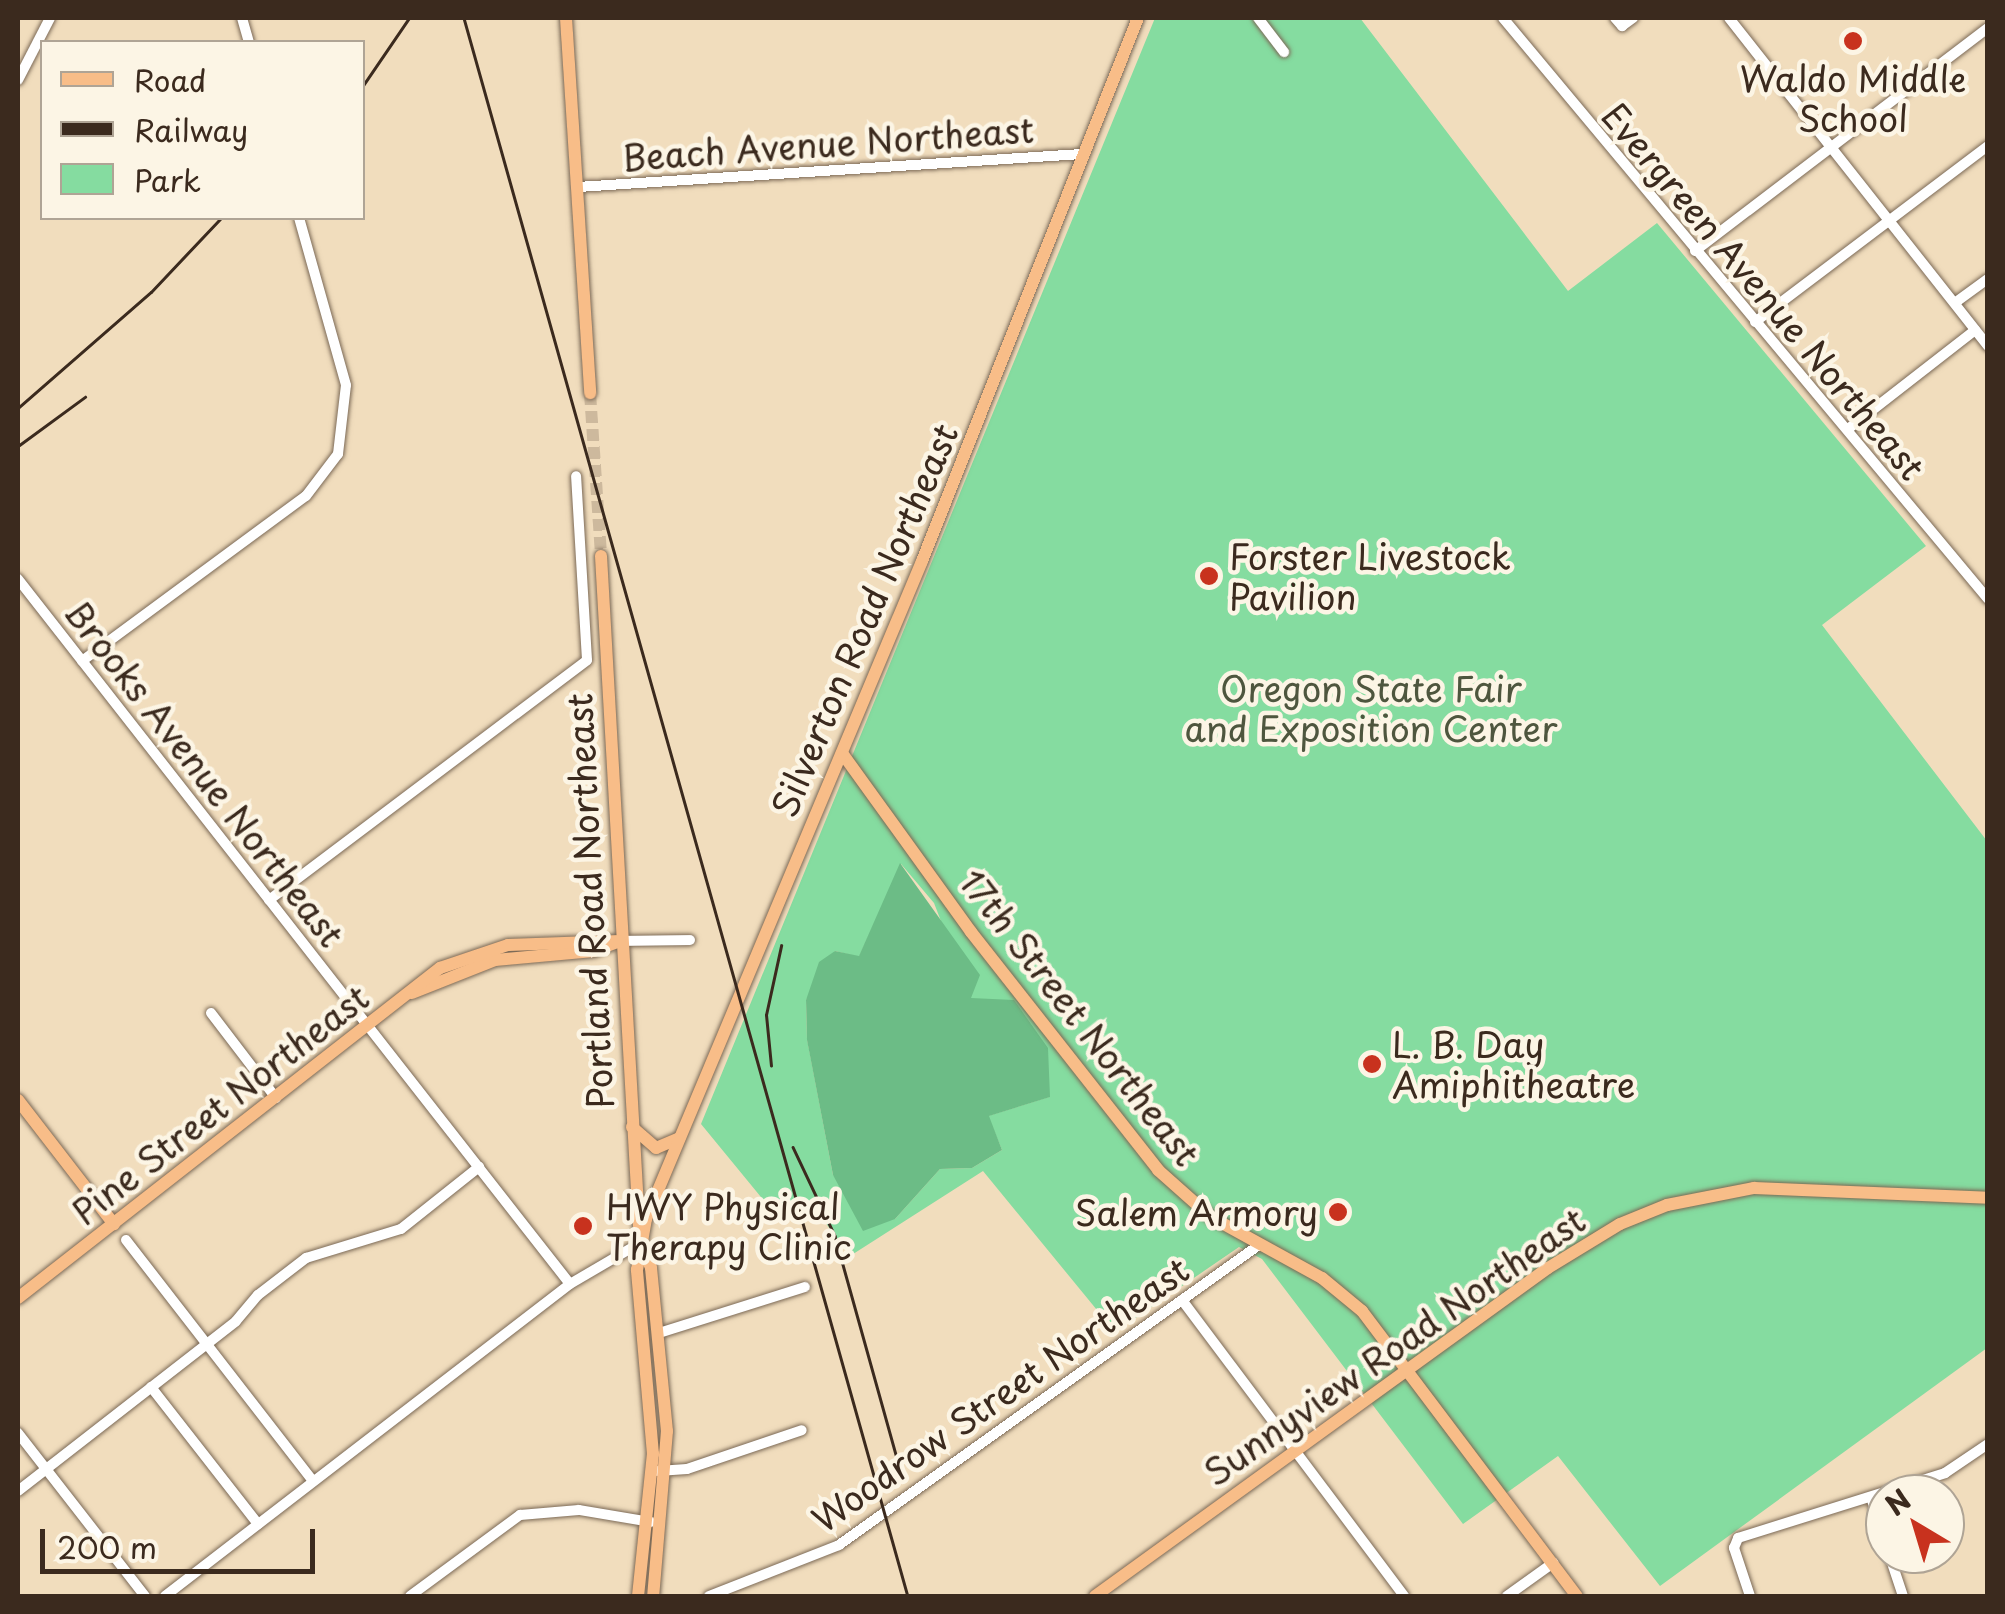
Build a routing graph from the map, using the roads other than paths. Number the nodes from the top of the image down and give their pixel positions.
1 (50, 18) edge
2 (566, 18) edge
3 (1138, 18) edge
4 (1258, 18) edge
5 (1503, 18) edge
6 (1615, 18) edge
7 (1633, 18) edge
8 (1729, 18) edge
9 (1988, 28) edge
10 (1284, 52) dead end
11 (18, 80) edge
12 (1833, 144) junction
13 (1988, 146) edge
14 (1082, 154) junction
15 (578, 187) junction
16 (1891, 219) junction
17 (300, 220) edge
18 (1695, 251) junction
19 (1988, 278) edge
20 (1956, 302) junction
21 (1755, 322) junction
22 (1975, 330) junction
23 (1988, 346) edge
24 (590, 393) tunnel mouth
25 (1848, 428) junction
26 (576, 476) dead end
27 (600, 556) tunnel mouth
28 (18, 579) edge
29 (1988, 598) edge
30 (82, 660) junction
31 (842, 753) junction
32 (269, 900) junction
33 (690, 940) dead end
34 (620, 941) junction
35 (212, 1012) dead end
36 (369, 1026) junction
37 (276, 1098) junction
38 (18, 1102) edge
39 (631, 1124) junction
40 (680, 1137) junction
41 (479, 1167) junction
42 (1988, 1198) edge
43 (114, 1224) junction
44 (126, 1240) dead end
45 (640, 1244) junction
46 (1259, 1245) junction
47 (570, 1284) junction
48 (805, 1287) dead end
49 (18, 1298) edge
50 (1182, 1300) junction
51 (659, 1333) junction
52 (208, 1344) junction
53 (1410, 1369) junction
54 (151, 1388) junction
55 (802, 1430) dead end
56 (18, 1433) edge
57 (1988, 1444) edge
58 (1295, 1452) junction
59 (46, 1469) junction
60 (652, 1471) junction
61 (668, 1472) junction
62 (1938, 1474) edge
63 (313, 1481) junction
64 (18, 1491) edge
65 (1865, 1499) edge
66 (655, 1523) junction
67 (258, 1524) junction
68 (1552, 1562) junction
69 (144, 1596) edge
70 (165, 1596) edge
71 (410, 1596) edge
72 (638, 1596) edge
73 (653, 1596) edge
74 (709, 1596) edge
75 (1095, 1596) edge
76 (1404, 1596) edge
77 (1506, 1596) edge
78 (1578, 1596) edge
79 (1750, 1596) edge

1 - 11 street
2 - 15 main road
3 - 14 main road, Silverton Road Northeast
4 - 10 street
5 - 18 street, Evergreen Avenue Northeast
6 - 7 street
8 - 12 street
9 - 12 street
12 - 16 street
12 - 18 street
13 - 16 street
14 - 15 street, Beach Avenue Northeast
14 - 31 main road, Silverton Road Northeast
15 - 24 main road
16 - 20 street
16 - 21 street
17 - 30 street
18 - 21 street, Evergreen Avenue Northeast
19 - 20 street
20 - 22 street
21 - 25 street, Evergreen Avenue Northeast
22 - 23 street
22 - 25 street
25 - 29 street, Evergreen Avenue Northeast
26 - 32 street
27 - 34 main road, Portland Road Northeast
28 - 30 street, Brooks Avenue Northeast
30 - 32 street, Brooks Avenue Northeast
31 - 40 main road, Silverton Road Northeast
31 - 46 main road, 17th Street Northeast
32 - 36 street, Brooks Avenue Northeast
33 - 34 street, Pine Street Northeast
34 - 36 main road, Pine Street Northeast
34 - 39 main road, Portland Road Northeast
35 - 37 street
36 - 37 main road, Pine Street Northeast
36 - 41 street, Brooks Avenue Northeast
37 - 43 main road, Pine Street Northeast
38 - 43 main road
39 - 40 main road
39 - 45 main road, Portland Road Northeast
40 - 45 main road, Silverton Road Northeast
41 - 47 street, Brooks Avenue Northeast
41 - 52 street
42 - 53 main road, Sunnyview Road Northeast
43 - 49 main road, Pine Street Northeast
44 - 52 street
45 - 47 street
45 - 51 main road
45 - 60 main road
46 - 50 street, Woodrow Street Northeast
46 - 53 main road, 17th Street Northeast
47 - 63 street
48 - 51 street
50 - 58 street
50 - 74 street, Woodrow Street Northeast
51 - 61 main road
52 - 54 street
52 - 63 street
53 - 58 main road, Sunnyview Road Northeast
53 - 68 main road, 17th Street Northeast
54 - 59 street
54 - 67 street
55 - 61 street
56 - 59 street
57 - 62 street
58 - 75 main road, Sunnyview Road Northeast
58 - 76 street
59 - 64 street
59 - 69 street
60 - 61 street
60 - 66 main road
61 - 66 main road
63 - 67 street
65 - 79 street
66 - 71 street
66 - 72 main road
66 - 73 main road
67 - 70 street
68 - 77 street
68 - 78 main road, 17th Street Northeast

